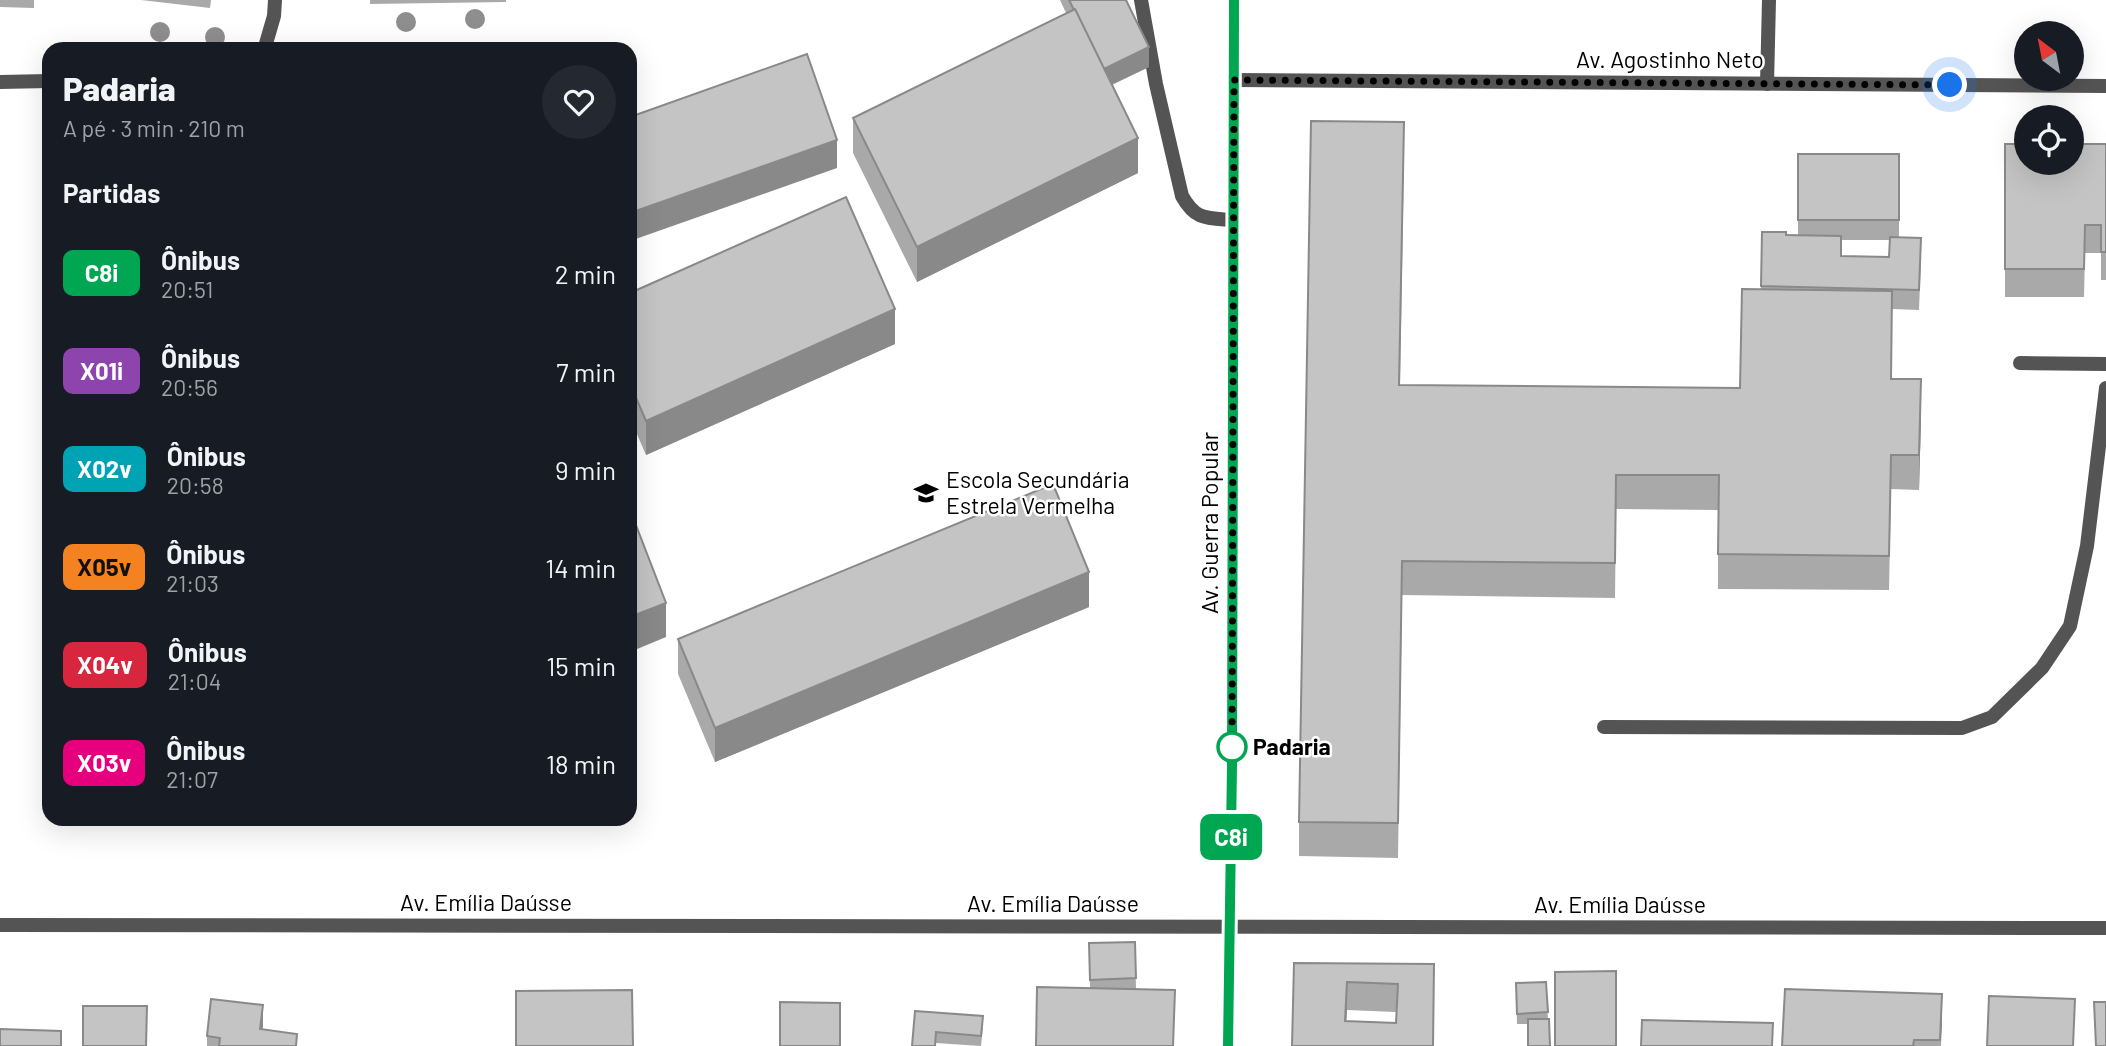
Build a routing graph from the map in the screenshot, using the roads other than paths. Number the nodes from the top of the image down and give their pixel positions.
1 (275, 0) edge
2 (1140, 0) edge
3 (1234, 0) edge
4 (1769, 0) edge
5 (266, 42) edge
6 (1234, 80) junction
7 (42, 81) edge
8 (0, 82) edge
9 (1767, 84) junction
10 (2106, 86) edge
11 (1234, 219) junction
12 (2020, 363) dead end
13 (2106, 364) edge
14 (2106, 388) edge
15 (1604, 727) dead end
16 (0, 925) edge
17 (1229, 927) junction
18 (2106, 928) edge
19 (1228, 1046) edge

1 - 5 street
2 - 11 street
3 - 6 main road, Av. Guerra Popular
4 - 9 street
6 - 9 street, Av. Agostinho Neto
6 - 11 main road, Av. Guerra Popular
7 - 8 street
9 - 10 street, Av. Agostinho Neto
11 - 17 main road, Av. Guerra Popular
12 - 13 street
14 - 15 street
16 - 17 street, Av. Emília Daússe
17 - 18 street, Av. Emília Daússe
17 - 19 main road, Av. Guerra Popular

